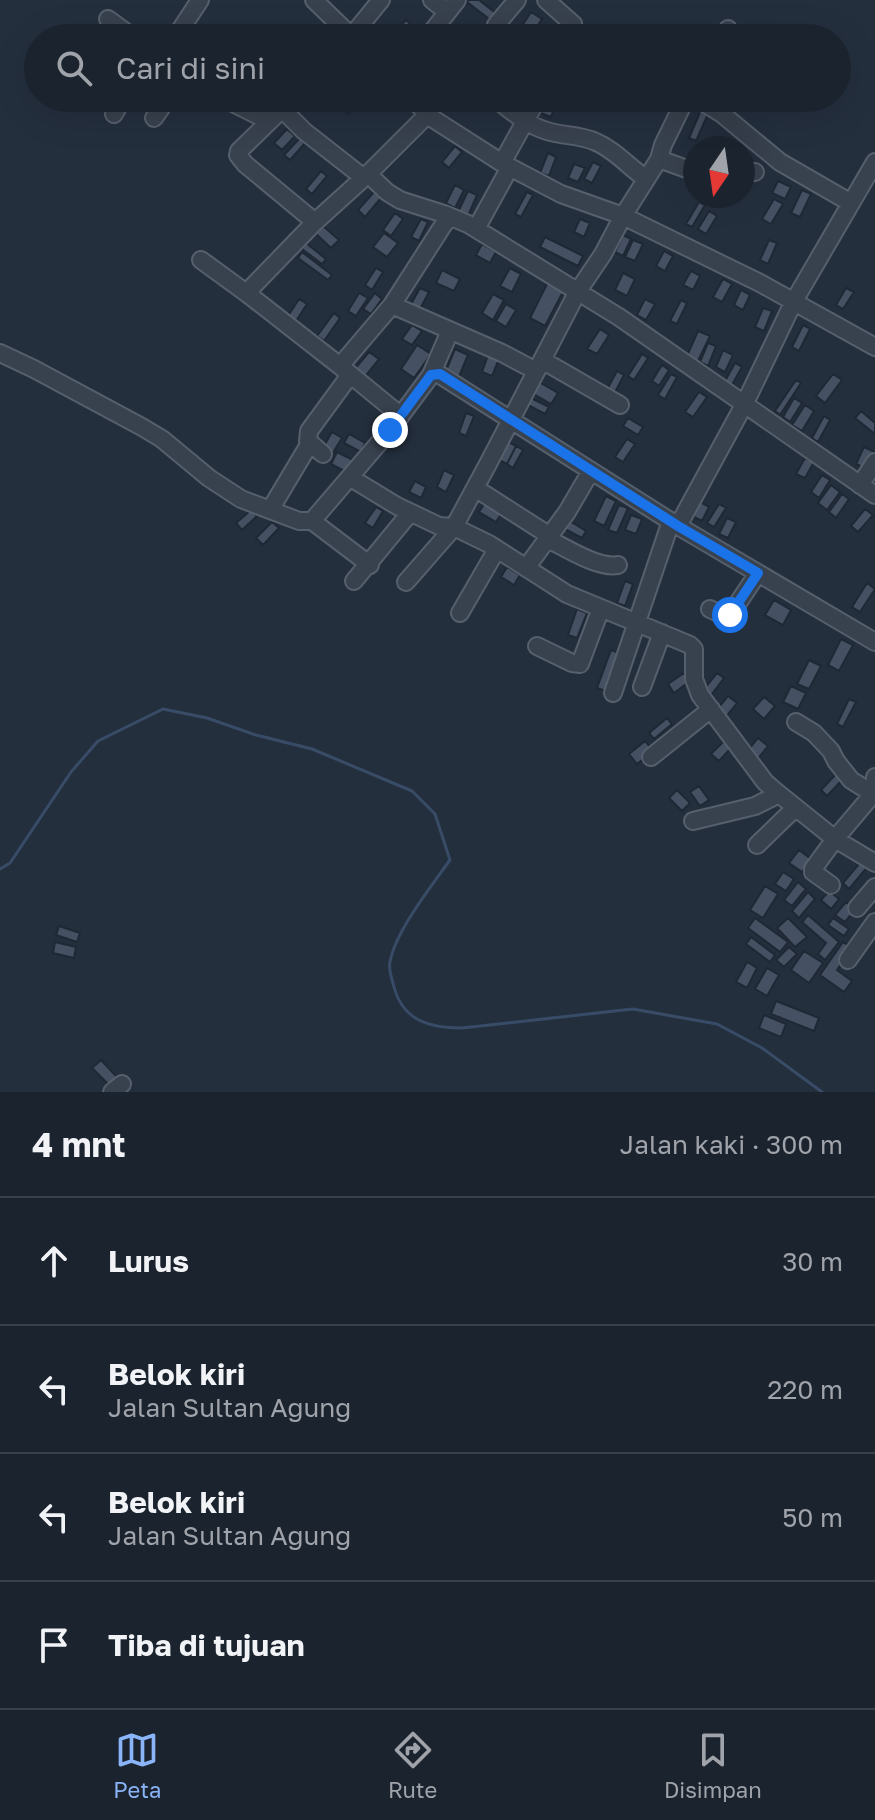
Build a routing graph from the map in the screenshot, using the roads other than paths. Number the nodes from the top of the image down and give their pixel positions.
1 (200, 0) edge
2 (314, 0) edge
3 (381, 0) edge
4 (432, 0) edge
5 (517, 0) edge
6 (546, 0) edge
7 (452, 6) edge
8 (108, 19) dead end
9 (115, 24) edge
10 (184, 24) edge
11 (338, 24) edge
12 (363, 24) edge
13 (438, 24) edge
14 (497, 24) edge
15 (573, 24) edge
16 (158, 112) edge
17 (251, 112) edge
18 (279, 112) edge
19 (293, 112) edge
20 (425, 112) edge
21 (513, 112) edge
22 (531, 112) edge
23 (680, 112) edge
24 (719, 112) edge
25 (427, 115) junction
26 (154, 118) dead end
27 (269, 121) junction
28 (526, 122) junction
29 (659, 159) junction
30 (875, 162) edge
31 (506, 165) junction
32 (683, 168) edge
33 (366, 176) junction
34 (646, 179) junction
35 (851, 203) junction
36 (449, 216) junction
37 (623, 216) junction
38 (315, 222) junction
39 (476, 229) junction
40 (201, 260) dead end
41 (578, 291) junction
42 (249, 295) junction
43 (794, 301) junction
44 (392, 305) junction
45 (450, 331) junction
46 (875, 347) edge
47 (0, 353) edge
48 (539, 365) junction
49 (345, 371) junction
50 (431, 375) junction
51 (745, 403) junction
52 (620, 405) dead end
53 (401, 416) junction
54 (510, 420) junction
55 (875, 462) edge
56 (591, 471) junction
57 (351, 478) junction
58 (860, 485) junction
59 (475, 488) junction
60 (875, 495) edge
61 (270, 510) junction
62 (410, 513) junction
63 (312, 521) junction
64 (674, 523) junction
65 (454, 527) junction
66 (549, 538) junction
67 (497, 549) junction
68 (370, 565) junction
69 (618, 565) dead end
70 (526, 568) junction
71 (758, 573) junction
72 (354, 581) dead end
73 (406, 582) dead end
74 (601, 608) junction
75 (710, 609) dead end
76 (460, 613) dead end
77 (636, 622) junction
78 (662, 633) junction
79 (875, 642) edge
80 (537, 646) dead end
81 (642, 687) dead end
82 (613, 693) dead end
83 (711, 709) junction
84 (796, 722) dead end
85 (651, 757) dead end
86 (773, 789) junction
87 (874, 789) edge
88 (795, 808) junction
89 (693, 821) dead end
90 (835, 839) junction
91 (757, 845) dead end
92 (875, 863) edge
93 (831, 885) dead end
94 (875, 887) edge
95 (857, 908) dead end
96 (875, 922) edge
97 (848, 960) dead end

1 - 10 street
2 - 11 street
3 - 12 street
4 - 7 street
5 - 14 street
6 - 15 street
7 - 13 street
8 - 9 street
16 - 26 street
17 - 27 street
18 - 27 street
19 - 33 street
20 - 25 street
21 - 28 street
22 - 28 street
23 - 29 street
24 - 35 street
25 - 31 street
25 - 33 street
27 - 38 street
28 - 31 street
28 - 34 street
29 - 32 street
29 - 34 street
30 - 35 street
31 - 37 street
31 - 39 street
33 - 36 street
33 - 38 street
34 - 37 street
35 - 43 street
36 - 39 street
36 - 44 street
37 - 41 street
37 - 43 street
38 - 42 street
39 - 41 street
40 - 42 street
41 - 48 street
41 - 51 street
42 - 49 street
43 - 46 street
43 - 51 street
44 - 45 street
44 - 49 street
45 - 48 street
45 - 50 street
47 - 61 street
48 - 52 street
48 - 54 street
49 - 53 street
49 - 61 street
50 - 53 street
50 - 54 street
51 - 58 street
51 - 64 street
53 - 57 street
54 - 56 street
54 - 59 street
55 - 58 street
56 - 64 street
56 - 66 street
57 - 62 street
57 - 63 street
58 - 60 street
59 - 65 street
59 - 66 street
61 - 63 street
62 - 65 street
62 - 68 street
63 - 68 street
64 - 71 street
64 - 77 street
65 - 67 street
65 - 73 street
66 - 69 street
66 - 70 street
67 - 70 street
67 - 76 street
68 - 72 street
70 - 74 street
71 - 75 street
71 - 79 street
74 - 77 street
74 - 80 street
77 - 78 street
77 - 82 street
78 - 81 street
78 - 83 street
83 - 85 street
83 - 86 street
84 - 87 street
86 - 88 street
86 - 89 street
87 - 90 street
88 - 90 street
88 - 91 street
90 - 92 street
90 - 93 street
94 - 95 street
96 - 97 street

